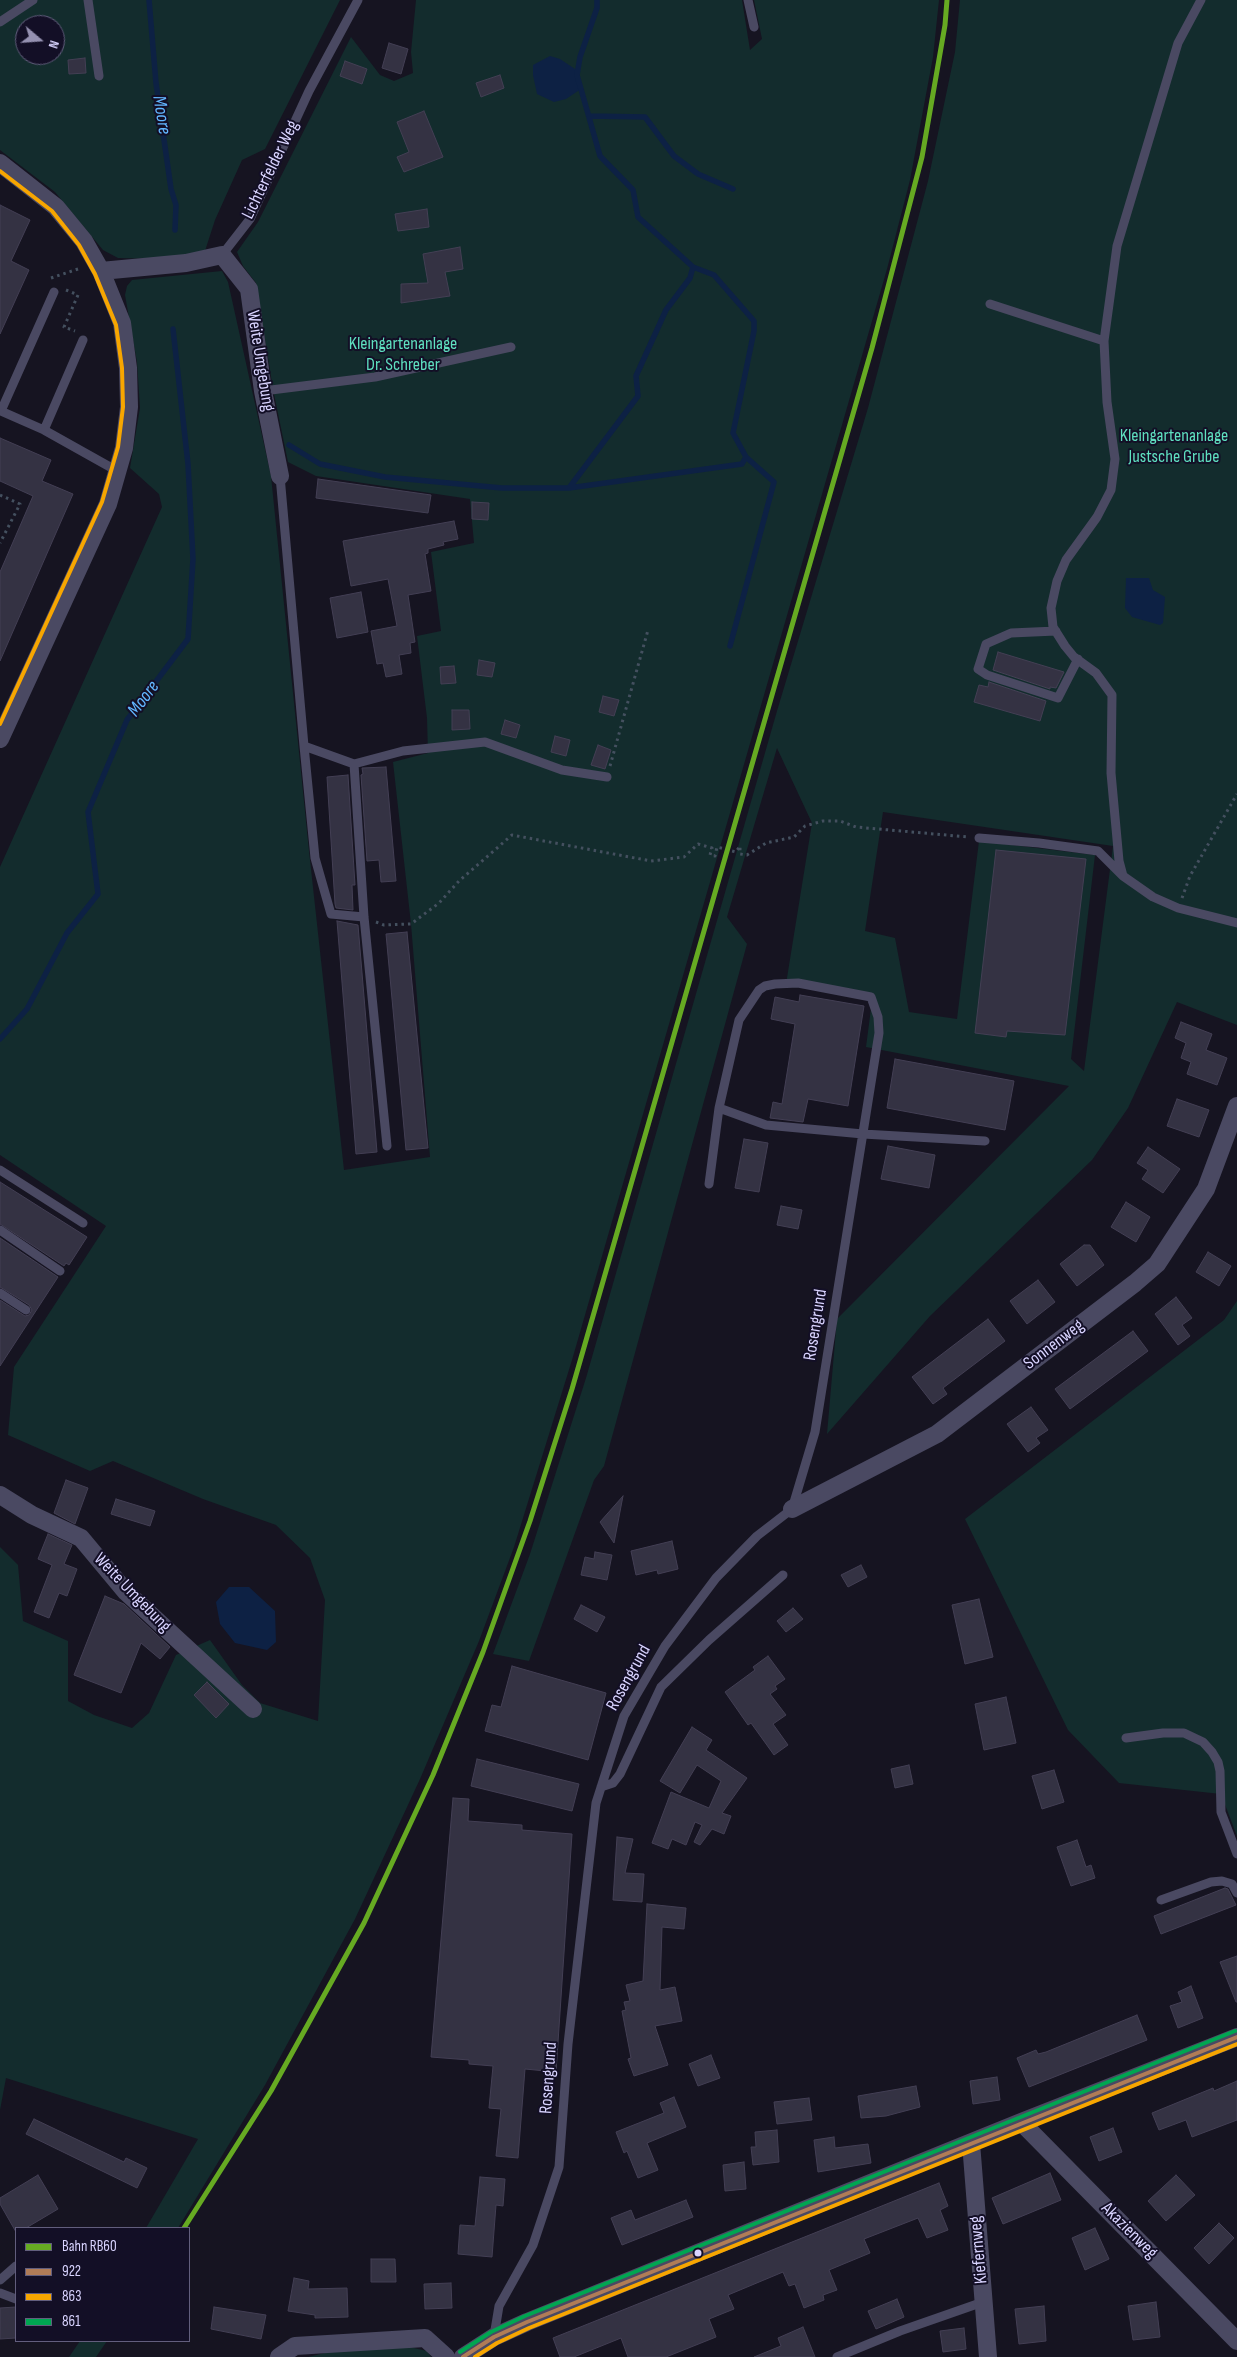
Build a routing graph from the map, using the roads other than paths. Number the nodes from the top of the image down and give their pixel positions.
1 (32, 0) edge
2 (88, 0) edge
3 (358, 0) edge
4 (748, 0) edge
5 (1201, 0) edge
6 (0, 22) edge
7 (754, 26) dead end
8 (99, 76) dead end
9 (0, 163) edge
10 (222, 255) junction
11 (98, 266) junction
12 (54, 292) road end
13 (990, 304) dead end
14 (81, 336) road end
15 (1104, 341) junction
16 (511, 347) dead end
17 (263, 391) junction
18 (44, 430) junction
19 (119, 472) junction
20 (280, 476) joint
21 (1056, 631) junction
22 (1078, 660) junction
23 (0, 739) edge
24 (304, 746) junction
25 (354, 764) junction
26 (607, 777) road end
27 (979, 838) road end
28 (1123, 876) junction
29 (364, 917) junction
30 (1237, 923) edge
31 (1237, 1106) edge
32 (720, 1108) junction
33 (863, 1134) junction
34 (985, 1141) dead end
35 (387, 1146) dead end
36 (0, 1170) edge
37 (709, 1184) dead end
38 (83, 1223) dead end
39 (0, 1230) edge
40 (60, 1271) dead end
41 (0, 1293) edge
42 (26, 1310) dead end
43 (0, 1495) edge
44 (792, 1509) junction
45 (783, 1575) dead end
46 (253, 1709) dead end
47 (1126, 1738) dead end
48 (601, 1787) junction
49 (1237, 1854) edge
50 (1237, 1893) edge
51 (1161, 1900) dead end
52 (1237, 2037) edge
53 (1021, 2122) junction
54 (971, 2143) junction
55 (15, 2267) edge
56 (0, 2280) edge
57 (0, 2293) edge
58 (15, 2299) edge
59 (984, 2302) junction
60 (494, 2337) junction
61 (1237, 2341) edge
62 (279, 2357) edge
63 (446, 2357) edge
64 (463, 2357) edge
65 (837, 2357) edge
66 (988, 2357) edge

1 - 6 lane
2 - 8 lane
3 - 10 lane, Lichterfelder Weg
4 - 7 lane
5 - 15 lane
9 - 11 street
10 - 11 street
10 - 17 street, Weite Umgebung
11 - 19 street
12 - 18 lane
13 - 15 lane
14 - 18 lane
15 - 21 lane
16 - 17 lane
17 - 20 street, Weite Umgebung
18 - 19 lane
19 - 23 street
20 - 24 lane
21 - 22 lane
21 - 22 lane
22 - 28 lane
24 - 25 lane
24 - 29 lane
25 - 26 lane
25 - 29 lane
27 - 28 lane
28 - 30 lane
29 - 35 lane
31 - 44 street, Sonnenweg
32 - 33 lane
32 - 33 lane
32 - 37 lane
33 - 34 lane
33 - 44 lane, Rosengrund
36 - 38 lane
39 - 40 lane
41 - 42 lane
43 - 46 street, Weite Umgebung
44 - 48 lane, Rosengrund
45 - 48 lane
47 - 49 lane
48 - 60 lane, Rosengrund
50 - 51 lane
52 - 53 street
53 - 54 street
53 - 61 street, Akazienweg
54 - 59 street, Kiefernweg
54 - 60 street
55 - 56 lane
57 - 58 lane
59 - 65 lane
59 - 66 street, Kiefernweg
60 - 64 street
62 - 63 street

